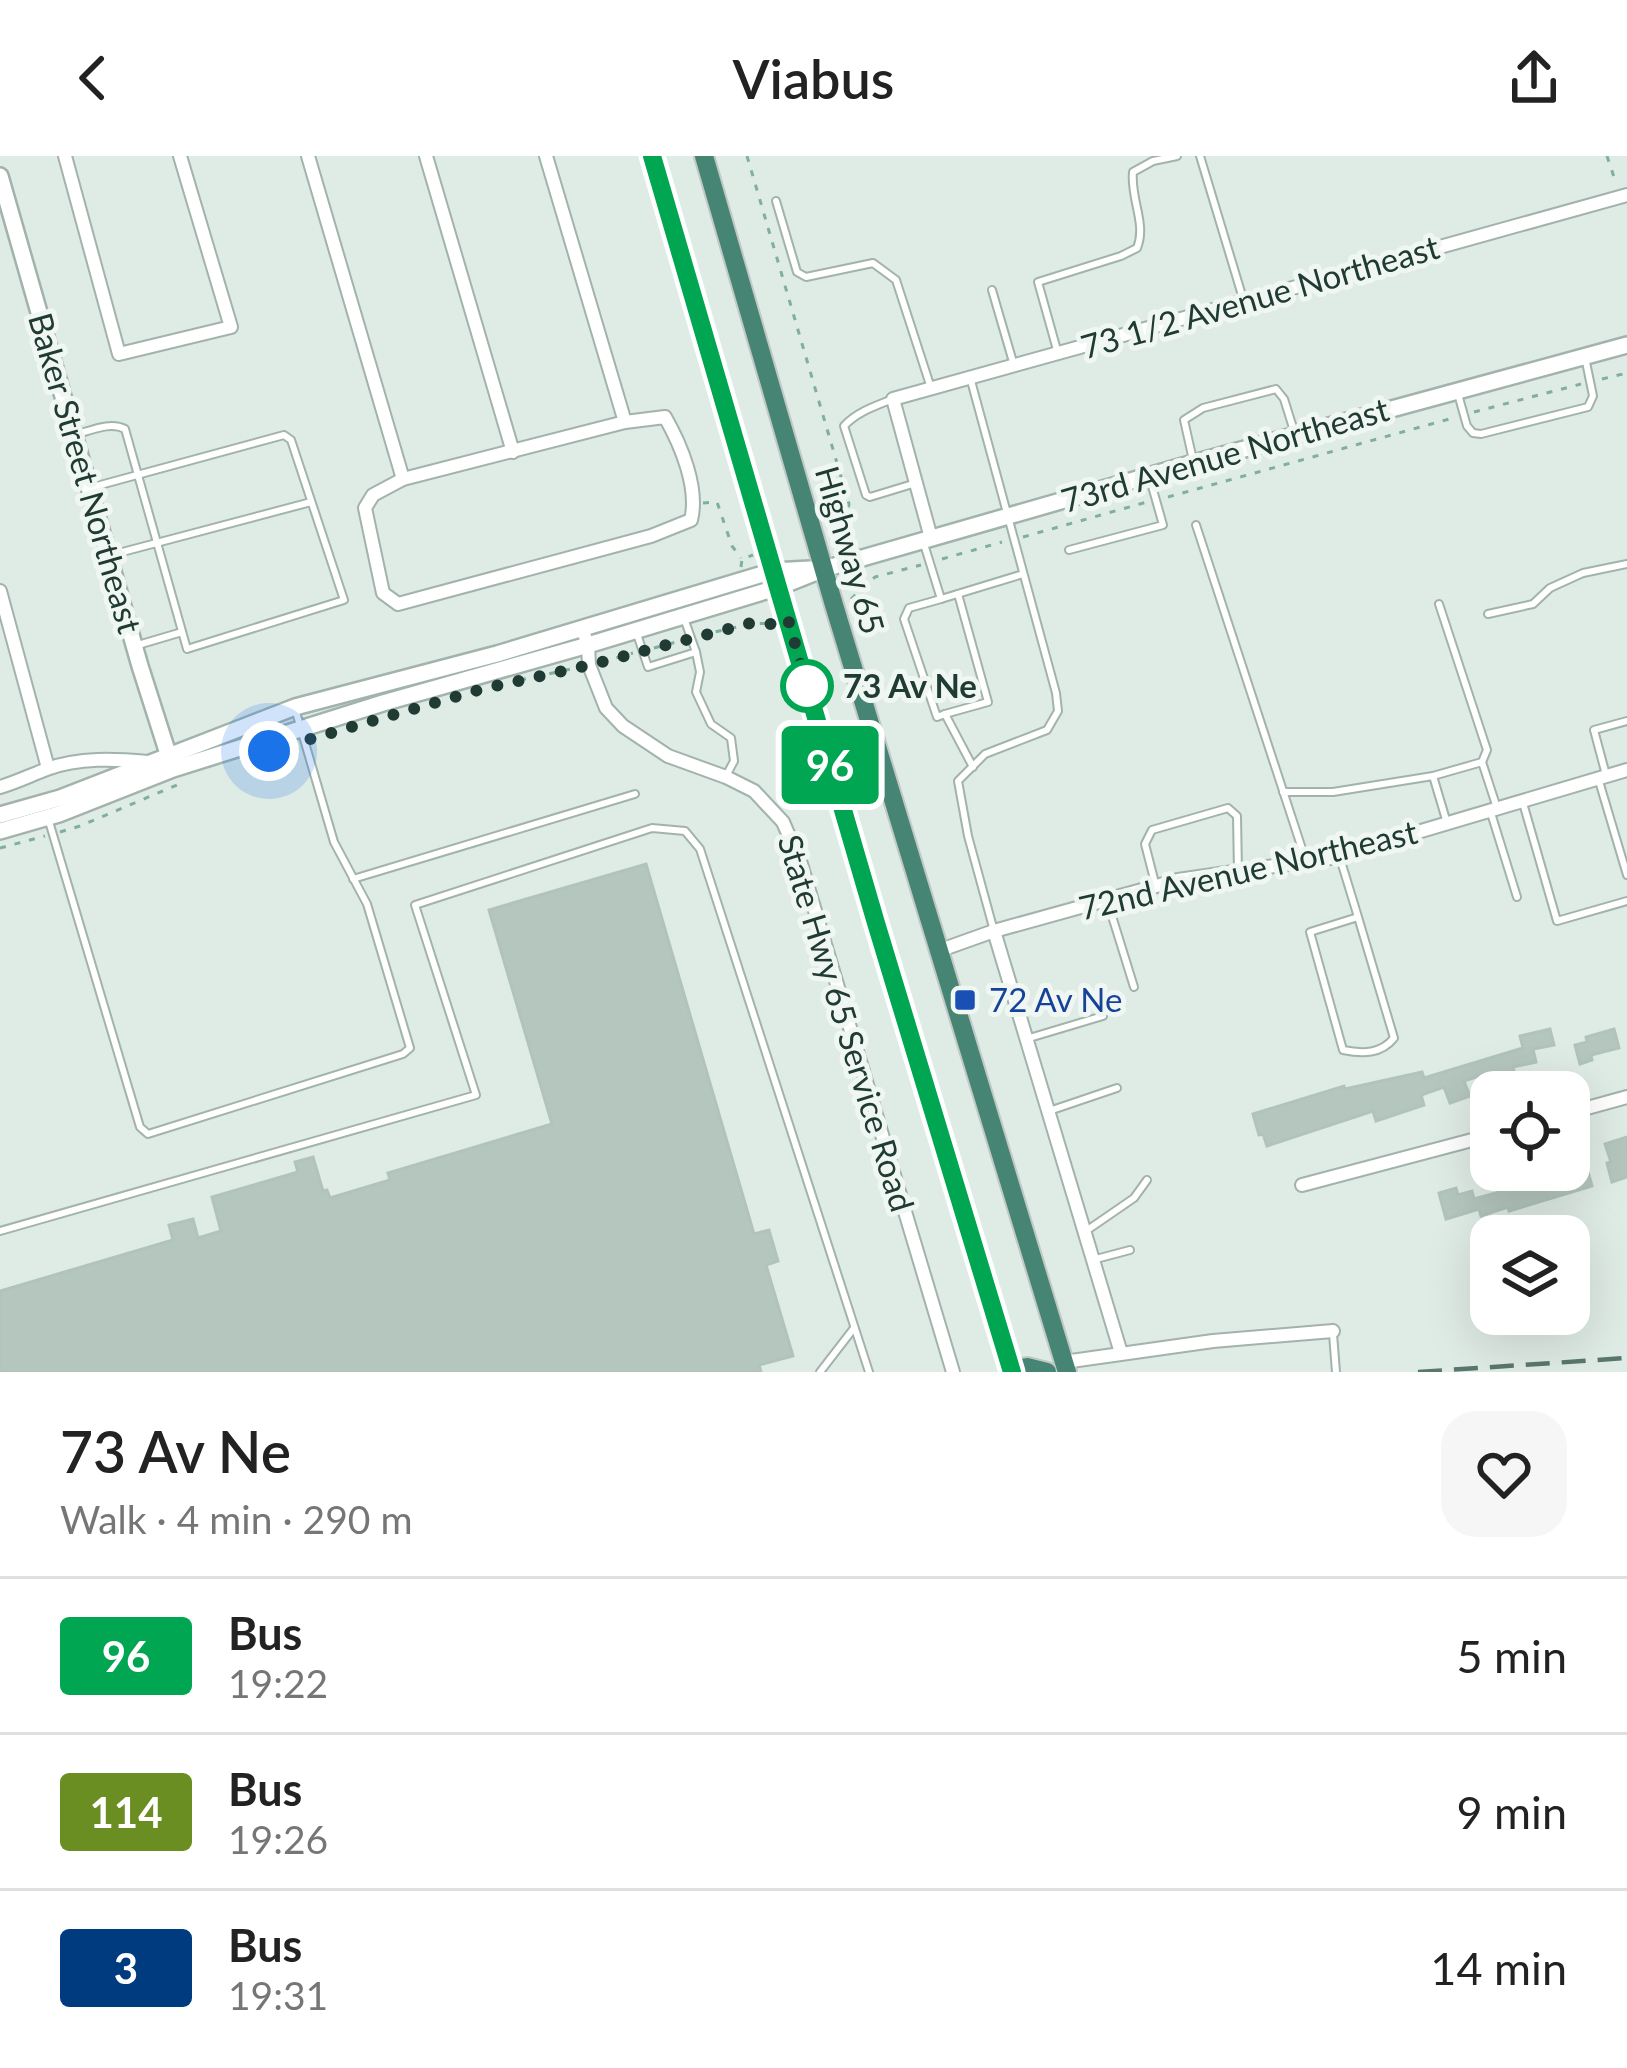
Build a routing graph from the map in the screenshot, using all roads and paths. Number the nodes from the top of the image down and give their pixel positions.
1 (65, 156) edge
2 (180, 156) edge
3 (308, 156) edge
4 (426, 156) edge
5 (546, 156) edge
6 (652, 156) edge
7 (704, 156) edge
8 (747, 156) edge
9 (1177, 156) edge
10 (1200, 156) edge
11 (1607, 156) edge
12 (0, 176) edge
13 (1616, 183) dead end
14 (1627, 196) edge
15 (776, 201) dead end
16 (992, 290) dead end
17 (1244, 302) junction
18 (1627, 346) edge
19 (1058, 353) junction
20 (1585, 357) junction
21 (1014, 365) junction
22 (1627, 373) edge
23 (970, 377) junction
24 (1591, 382) junction
25 (931, 388) junction
26 (1456, 390) junction
27 (893, 399) junction
28 (1463, 415) junction
29 (625, 422) junction
30 (1295, 435) junction
31 (74, 436) junction
32 (513, 452) junction
33 (1193, 463) junction
34 (136, 475) junction
35 (1149, 476) junction
36 (403, 479) junction
37 (916, 483) junction
38 (89, 488) junction
39 (1156, 500) junction
40 (310, 502) junction
41 (695, 503) junction
42 (1008, 515) junction
43 (1196, 525) dead end
44 (841, 530) dead end
45 (927, 539) junction
46 (1014, 539) junction
47 (156, 543) junction
48 (1070, 550) dead end
49 (109, 555) junction
50 (742, 559) dead end
51 (930, 562) junction
52 (1627, 564) edge
53 (824, 569) junction
54 (1024, 574) junction
55 (776, 579) junction
56 (0, 591) edge
57 (958, 594) junction
58 (941, 599) junction
59 (1439, 604) dead end
60 (834, 605) junction
61 (1488, 614) dead end
62 (683, 616) junction
63 (788, 619) junction
64 (582, 628) junction
65 (636, 631) junction
66 (182, 632) junction
67 (690, 638) junction
68 (588, 645) junction
69 (135, 646) junction
70 (641, 651) junction
71 (696, 652) junction
72 (590, 665) junction
73 (504, 684) dead end
74 (295, 707) junction
75 (945, 714) junction
76 (1627, 721) edge
77 (301, 728) junction
78 (148, 761) junction
79 (170, 761) junction
80 (1482, 762) junction
81 (973, 766) junction
82 (48, 769) junction
83 (1627, 770) edge
84 (1433, 776) junction
85 (1602, 776) junction
86 (725, 777) junction
87 (189, 779) dead end
88 (0, 787) edge
89 (1283, 792) junction
90 (635, 794) dead end
91 (1522, 800) junction
92 (1494, 809) junction
93 (0, 815) edge
94 (48, 818) junction
95 (1447, 823) junction
96 (0, 831) edge
97 (0, 848) edge
98 (1340, 855) junction
99 (1306, 861) junction
100 (1238, 872) junction
101 (1627, 874) edge
102 (352, 879) junction
103 (1155, 886) junction
104 (1517, 897) dead end
105 (1107, 900) junction
106 (1627, 901) edge
107 (1358, 917) junction
108 (994, 931) junction
109 (938, 951) junction
110 (1134, 987) dead end
111 (1103, 1016) dead end
112 (1026, 1039) junction
113 (1117, 1088) dead end
114 (1627, 1097) edge
115 (1590, 1107) edge
116 (1048, 1112) junction
117 (1470, 1141) edge
118 (1147, 1180) dead end
119 (1302, 1185) dead end
120 (0, 1231) edge
121 (1084, 1232) junction
122 (1130, 1250) dead end
123 (1093, 1260) junction
124 (854, 1328) junction
125 (1333, 1331) joint
126 (1121, 1353) junction
127 (1059, 1368) edge
128 (1007, 1371) edge
129 (820, 1372) edge
130 (869, 1372) edge
131 (953, 1372) edge
132 (1336, 1372) edge

1 - 2 street
3 - 36 street
4 - 32 street
5 - 29 street
6 - 55 highway
7 - 53 highway, Highway 65
8 - 44 path
9 - 19 lane
10 - 17 lane
11 - 13 path
12 - 31 street, Baker Street Northeast
14 - 17 street, 73 1/2 Avenue Northeast
15 - 25 lane
16 - 21 lane
17 - 19 street, 73 1/2 Avenue Northeast
18 - 20 street, 73rd Avenue Northeast
19 - 21 street, 73 1/2 Avenue Northeast
20 - 24 lane
20 - 26 street, 73rd Avenue Northeast
21 - 23 street, 73 1/2 Avenue Northeast
22 - 24 path
23 - 25 street, 73 1/2 Avenue Northeast
23 - 42 lane
24 - 28 path
24 - 28 lane
25 - 27 street, 73 1/2 Avenue Northeast
26 - 28 lane
26 - 30 street, 73rd Avenue Northeast
27 - 37 street
27 - 37 lane
28 - 39 path
29 - 32 street
29 - 41 street
30 - 33 street, 73rd Avenue Northeast
30 - 33 lane
31 - 34 lane
31 - 38 street, Baker Street Northeast
32 - 36 street
33 - 35 street, 73rd Avenue Northeast
34 - 38 lane
34 - 40 lane
34 - 47 lane
35 - 39 lane
35 - 42 street, 73rd Avenue Northeast
36 - 41 street
37 - 45 street
38 - 49 street, Baker Street Northeast
39 - 46 path
39 - 48 lane
40 - 47 lane
40 - 66 lane
41 - 50 path
42 - 45 street, 73rd Avenue Northeast
42 - 46 lane
43 - 89 lane
45 - 51 lane
45 - 53 street, 73rd Avenue Northeast
46 - 51 path
46 - 54 lane
47 - 49 lane
47 - 66 lane
49 - 69 street, Baker Street Northeast
51 - 58 lane
51 - 60 path
52 - 61 lane
53 - 55 street, 73rd Avenue Northeast
53 - 60 highway, Highway 65
54 - 57 lane
54 - 81 lane
55 - 62 street, 73rd Avenue Northeast
55 - 63 highway
55 - 64 street, 73rd Avenue Northeast
56 - 82 street
57 - 58 lane
57 - 75 lane
58 - 75 lane
59 - 80 lane
60 - 109 highway, Highway 65
62 - 65 street, 73rd Avenue Northeast
62 - 67 lane
63 - 67 path
63 - 128 highway
64 - 68 street, State Hwy 65 Service Road
64 - 74 street, 73rd Avenue Northeast
65 - 68 street, 73rd Avenue Northeast
65 - 70 lane
66 - 69 lane
67 - 70 path
67 - 71 lane
68 - 72 street, State Hwy 65 Service Road
68 - 77 street, 73rd Avenue Northeast
69 - 79 street, Baker Street Northeast
70 - 71 lane
70 - 72 path
71 - 86 lane
72 - 73 path
72 - 86 street, State Hwy 65 Service Road
74 - 77 lane
74 - 79 street, 73rd Avenue Northeast
75 - 81 lane
76 - 85 lane
77 - 79 street, 73rd Avenue Northeast
77 - 102 lane
78 - 79 street, 73rd Avenue Northeast
78 - 82 street, 73rd Avenue Northeast
78 - 94 street, 73rd Avenue Northeast
79 - 94 street, 73rd Avenue Northeast
80 - 84 lane
80 - 92 lane
81 - 108 lane
82 - 88 street, 73rd Avenue Northeast
83 - 85 street, 72nd Avenue Northeast
84 - 89 lane
84 - 95 lane
85 - 91 street, 72nd Avenue Northeast
85 - 101 lane
86 - 131 street, State Hwy 65 Service Road
87 - 94 path
89 - 99 lane
90 - 102 lane
91 - 92 street, 72nd Avenue Northeast
91 - 106 lane
92 - 95 street, 72nd Avenue Northeast
92 - 104 lane
93 - 94 street, 73rd Avenue Northeast
94 - 96 street, 73rd Avenue Northeast
94 - 97 path
94 - 102 lane
95 - 98 street, 72nd Avenue Northeast
98 - 99 street, 72nd Avenue Northeast
98 - 107 lane
99 - 100 street, 72nd Avenue Northeast
100 - 103 street, 72nd Avenue Northeast
100 - 103 lane
103 - 105 street, 72nd Avenue Northeast
105 - 108 street, 72nd Avenue Northeast
105 - 110 lane
107 - 107 lane
108 - 109 street, 72nd Avenue Northeast
108 - 112 street
109 - 127 highway, Highway 65
111 - 112 lane
112 - 116 street
113 - 116 lane
114 - 115 street
116 - 121 street
117 - 119 street
118 - 121 lane
120 - 124 lane
121 - 123 street
122 - 123 lane
123 - 126 street
124 - 129 lane
124 - 130 lane
125 - 126 street
125 - 132 lane
126 - 127 street
127 - 128 highway

